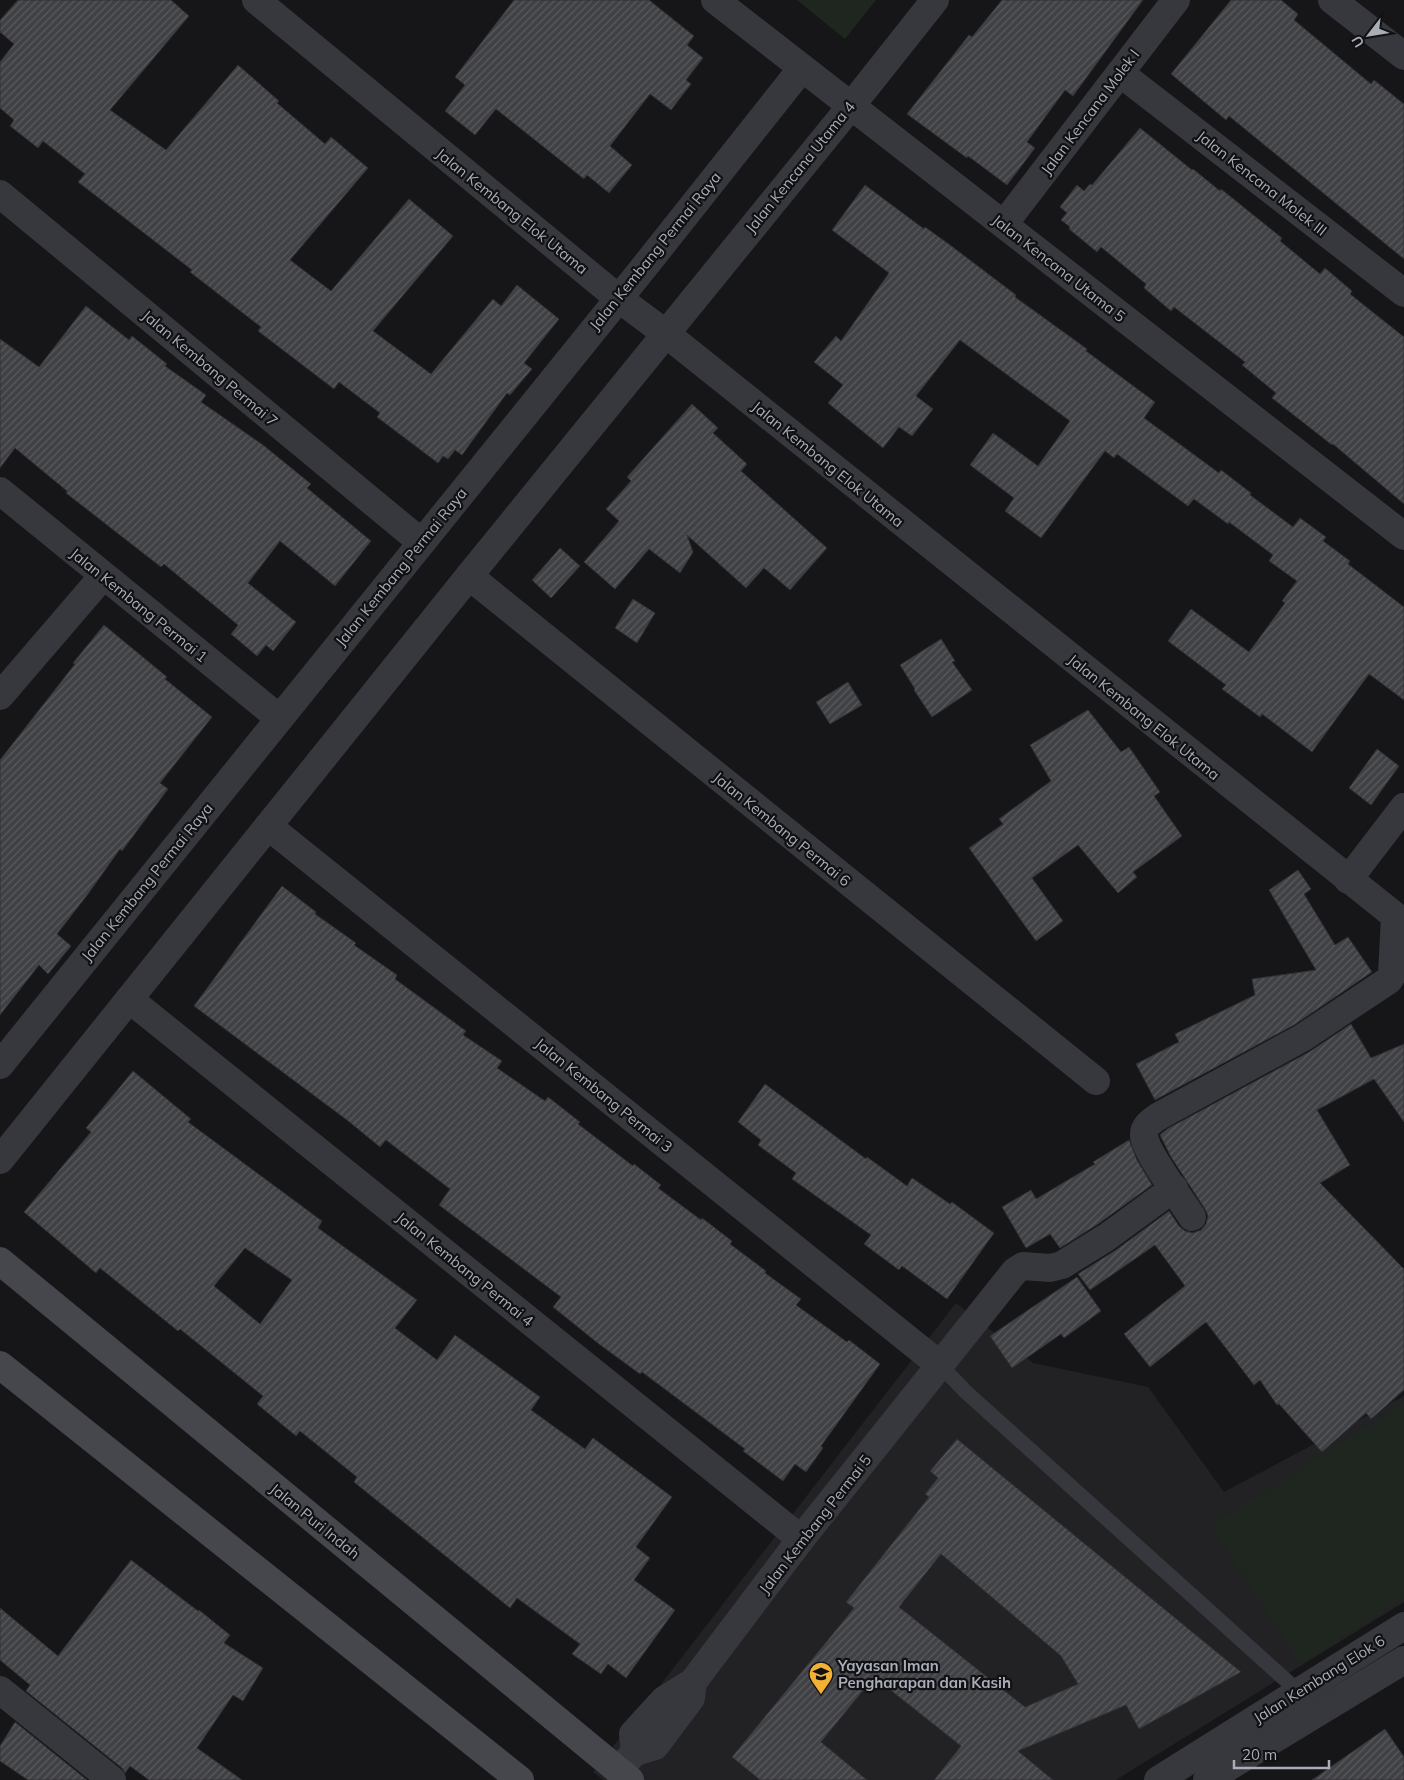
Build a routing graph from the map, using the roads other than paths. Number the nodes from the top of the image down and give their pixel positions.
1 (256, 0) edge
2 (715, 0) edge
3 (935, 0) edge
4 (1176, 0) edge
5 (1332, 0) edge
6 (1404, 56) edge
7 (802, 68) junction
8 (1120, 73) junction
9 (851, 106) junction
10 (0, 194) edge
11 (1004, 224) junction
12 (1404, 294) edge
13 (618, 298) junction
14 (665, 334) junction
15 (0, 490) edge
16 (1404, 536) edge
17 (421, 542) junction
18 (103, 576) junction
19 (468, 576) junction
20 (0, 696) edge
21 (279, 718) junction
22 (1404, 807) edge
23 (268, 826) junction
24 (1348, 880) junction
25 (1399, 919) edge
26 (129, 999) junction
27 (0, 1065) edge
28 (1096, 1082) dead end
29 (0, 1160) edge
30 (1174, 1188) junction
31 (1192, 1217) dead end
32 (0, 1261) edge
33 (0, 1365) edge
34 (940, 1365) junction
35 (801, 1540) junction
36 (1396, 1631) edge
37 (1404, 1661) edge
38 (0, 1690) edge
39 (1298, 1692) junction
40 (628, 1767) edge
41 (112, 1780) edge
42 (520, 1780) edge
43 (1158, 1780) edge
44 (1207, 1780) edge

1 - 13 street, Jalan Kembang Elok Utama
2 - 7 street, Jalan Kencana Utama 5
3 - 9 street, Jalan Kencana Utama 4
4 - 8 street, Jalan Kencana Molek I
5 - 6 street
7 - 9 street, Jalan Kencana Utama 5
7 - 13 street, Jalan Kembang Permai Raya
8 - 11 street, Jalan Kencana Molek I
8 - 12 street, Jalan Kencana Molek III
9 - 11 street, Jalan Kencana Utama 5
9 - 14 street, Jalan Kencana Utama 4
10 - 17 street, Jalan Kembang Permai 7
11 - 16 street, Jalan Kencana Utama 5
13 - 14 street, Jalan Kembang Elok Utama
13 - 17 street, Jalan Kembang Permai Raya
14 - 19 street
14 - 24 street, Jalan Kembang Elok Utama
15 - 18 street, Jalan Kembang Permai 1
17 - 21 street, Jalan Kembang Permai Raya
18 - 20 street
18 - 21 street, Jalan Kembang Permai 1
19 - 23 street
19 - 28 street, Jalan Kembang Permai 6
21 - 27 street, Jalan Kembang Permai Raya
22 - 24 street
23 - 26 street
23 - 34 street, Jalan Kembang Permai 3
24 - 25 street, Jalan Kembang Elok Utama
25 - 30 street
26 - 29 street
26 - 35 street, Jalan Kembang Permai 4
30 - 31 street
30 - 34 street, Jalan Kembang Permai 5
32 - 40 main road, Jalan Puri Indah
33 - 42 main road
34 - 35 street, Jalan Kembang Permai 5
34 - 39 lane
35 - 40 street, Jalan Kembang Permai 5
36 - 37 street
36 - 39 street, Jalan Kembang Elok 6
37 - 44 street
38 - 41 street
39 - 43 street, Jalan Kembang Elok 6

